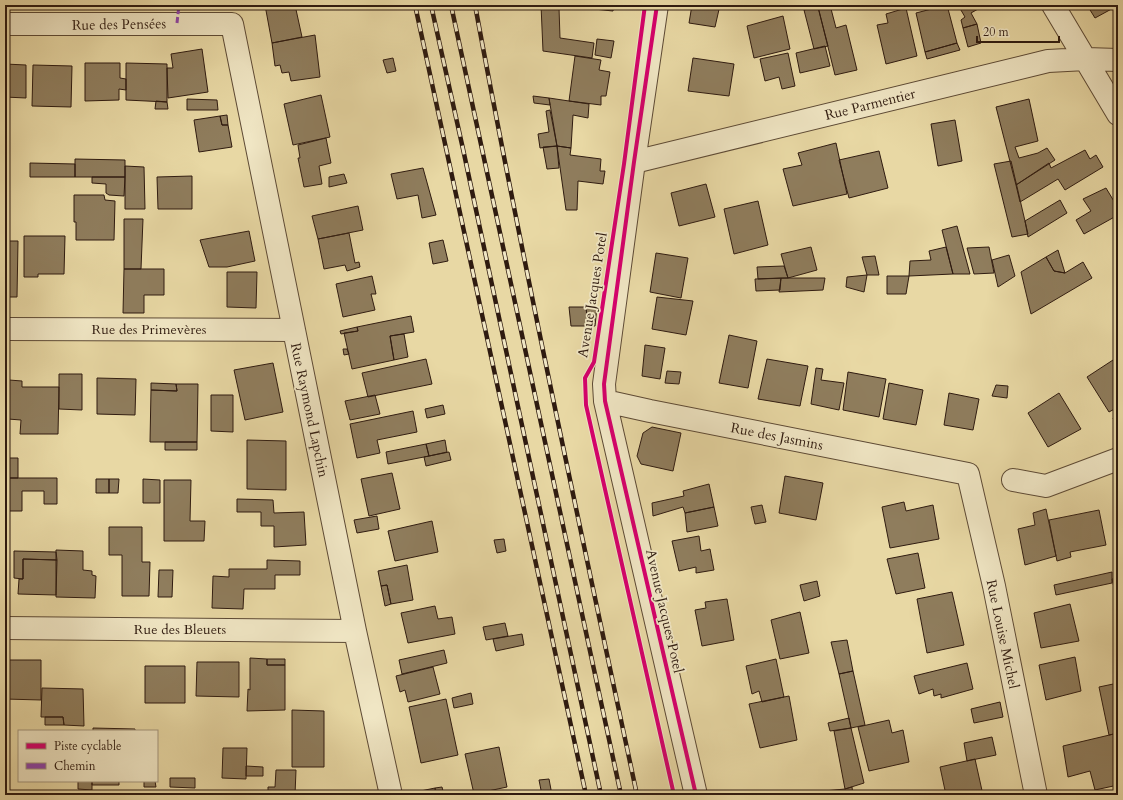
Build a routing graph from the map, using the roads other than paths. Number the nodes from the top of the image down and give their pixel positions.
1 (657, 5) edge
2 (1053, 5) edge
3 (5, 24) edge
4 (232, 24) joint
5 (1086, 59) junction
6 (1118, 60) edge
7 (1118, 114) edge
8 (634, 162) junction
9 (5, 329) edge
10 (294, 330) junction
11 (605, 401) junction
12 (1118, 459) edge
13 (968, 474) joint
14 (1013, 480) dead end
15 (5, 628) edge
16 (356, 631) junction
17 (391, 795) edge
18 (696, 795) edge
19 (1036, 795) edge

1 - 8 street, Avenue Jacques Potel
2 - 5 street
3 - 4 street, Rue des Pensées
4 - 10 street, Rue Raymond Lapchin
5 - 6 street, Rue Parmentier
5 - 7 street
5 - 8 street, Rue Parmentier
8 - 11 street, Avenue Jacques Potel
9 - 10 street, Rue des Primevères
10 - 16 street, Rue Raymond Lapchin
11 - 13 street, Rue des Jasmins
11 - 18 street, Avenue Jacques Potel
12 - 14 street
13 - 19 street, Rue Louise Michel
15 - 16 street, Rue des Bleuets
16 - 17 street, Rue Raymond Lapchin

